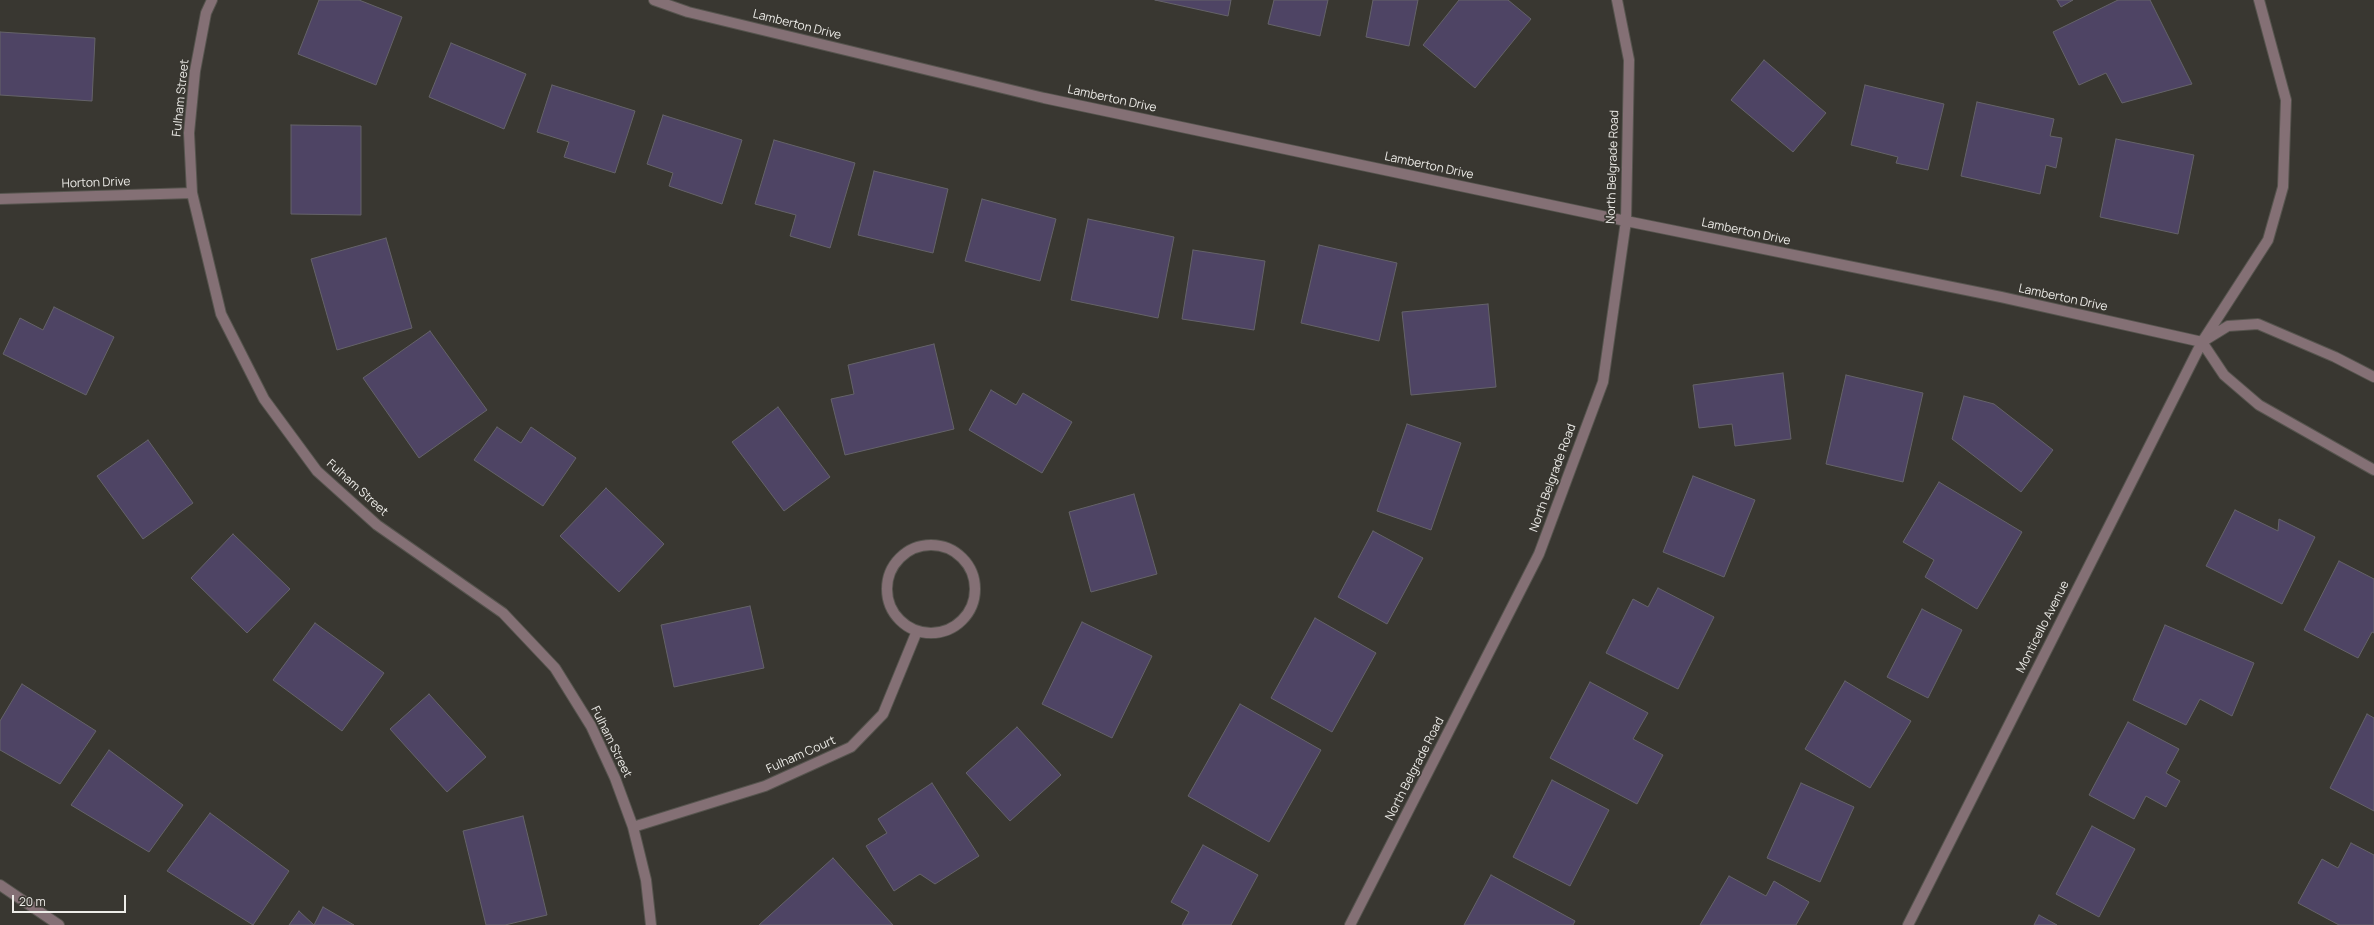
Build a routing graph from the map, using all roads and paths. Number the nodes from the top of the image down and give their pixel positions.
1 (212, 0) edge
2 (654, 0) edge
3 (1617, 0) edge
4 (2259, 0) edge
5 (192, 193) junction
6 (0, 199) edge
7 (1626, 221) junction
8 (2202, 342) junction
9 (2374, 376) edge
10 (2374, 470) edge
11 (917, 631) junction
12 (633, 828) junction
13 (0, 885) edge
14 (59, 925) edge
15 (651, 925) edge
16 (1350, 925) edge
17 (1908, 925) edge

1 - 5 street, Fulham Street
2 - 7 street, Lamberton Drive
3 - 7 street, North Belgrade Road
4 - 8 street, Monticello Avenue
5 - 6 street, Horton Drive
5 - 12 street, Fulham Street
7 - 8 street, Lamberton Drive
7 - 16 street, North Belgrade Road
8 - 9 street
8 - 10 street
8 - 17 street, Monticello Avenue
11 - 11 street
11 - 12 street, Fulham Court
12 - 15 street, Fulham Street
13 - 14 street

